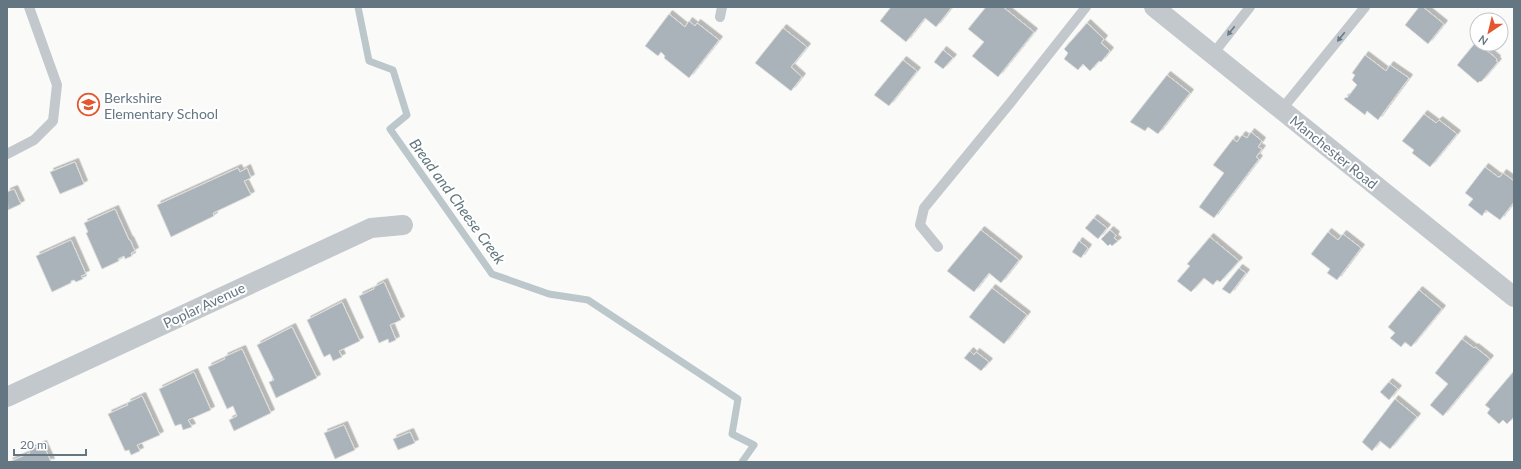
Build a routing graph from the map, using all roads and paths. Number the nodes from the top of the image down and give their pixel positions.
1 (29, 7) edge
2 (722, 7) edge
3 (1086, 7) edge
4 (1250, 7) edge
5 (1365, 7) edge
6 (1162, 10) edge
7 (720, 17) dead end
8 (1213, 54) junction
9 (1282, 109) junction
10 (7, 154) edge
11 (403, 225) dead end
12 (938, 247) dead end
13 (1514, 297) edge
14 (7, 397) edge

1 - 10 lane
2 - 7 lane
3 - 12 lane
4 -> 8 lane
5 -> 9 lane
6 - 8 street, Manchester Road
8 - 9 street, Manchester Road
9 - 13 street, Manchester Road
11 - 14 street, Poplar Avenue

